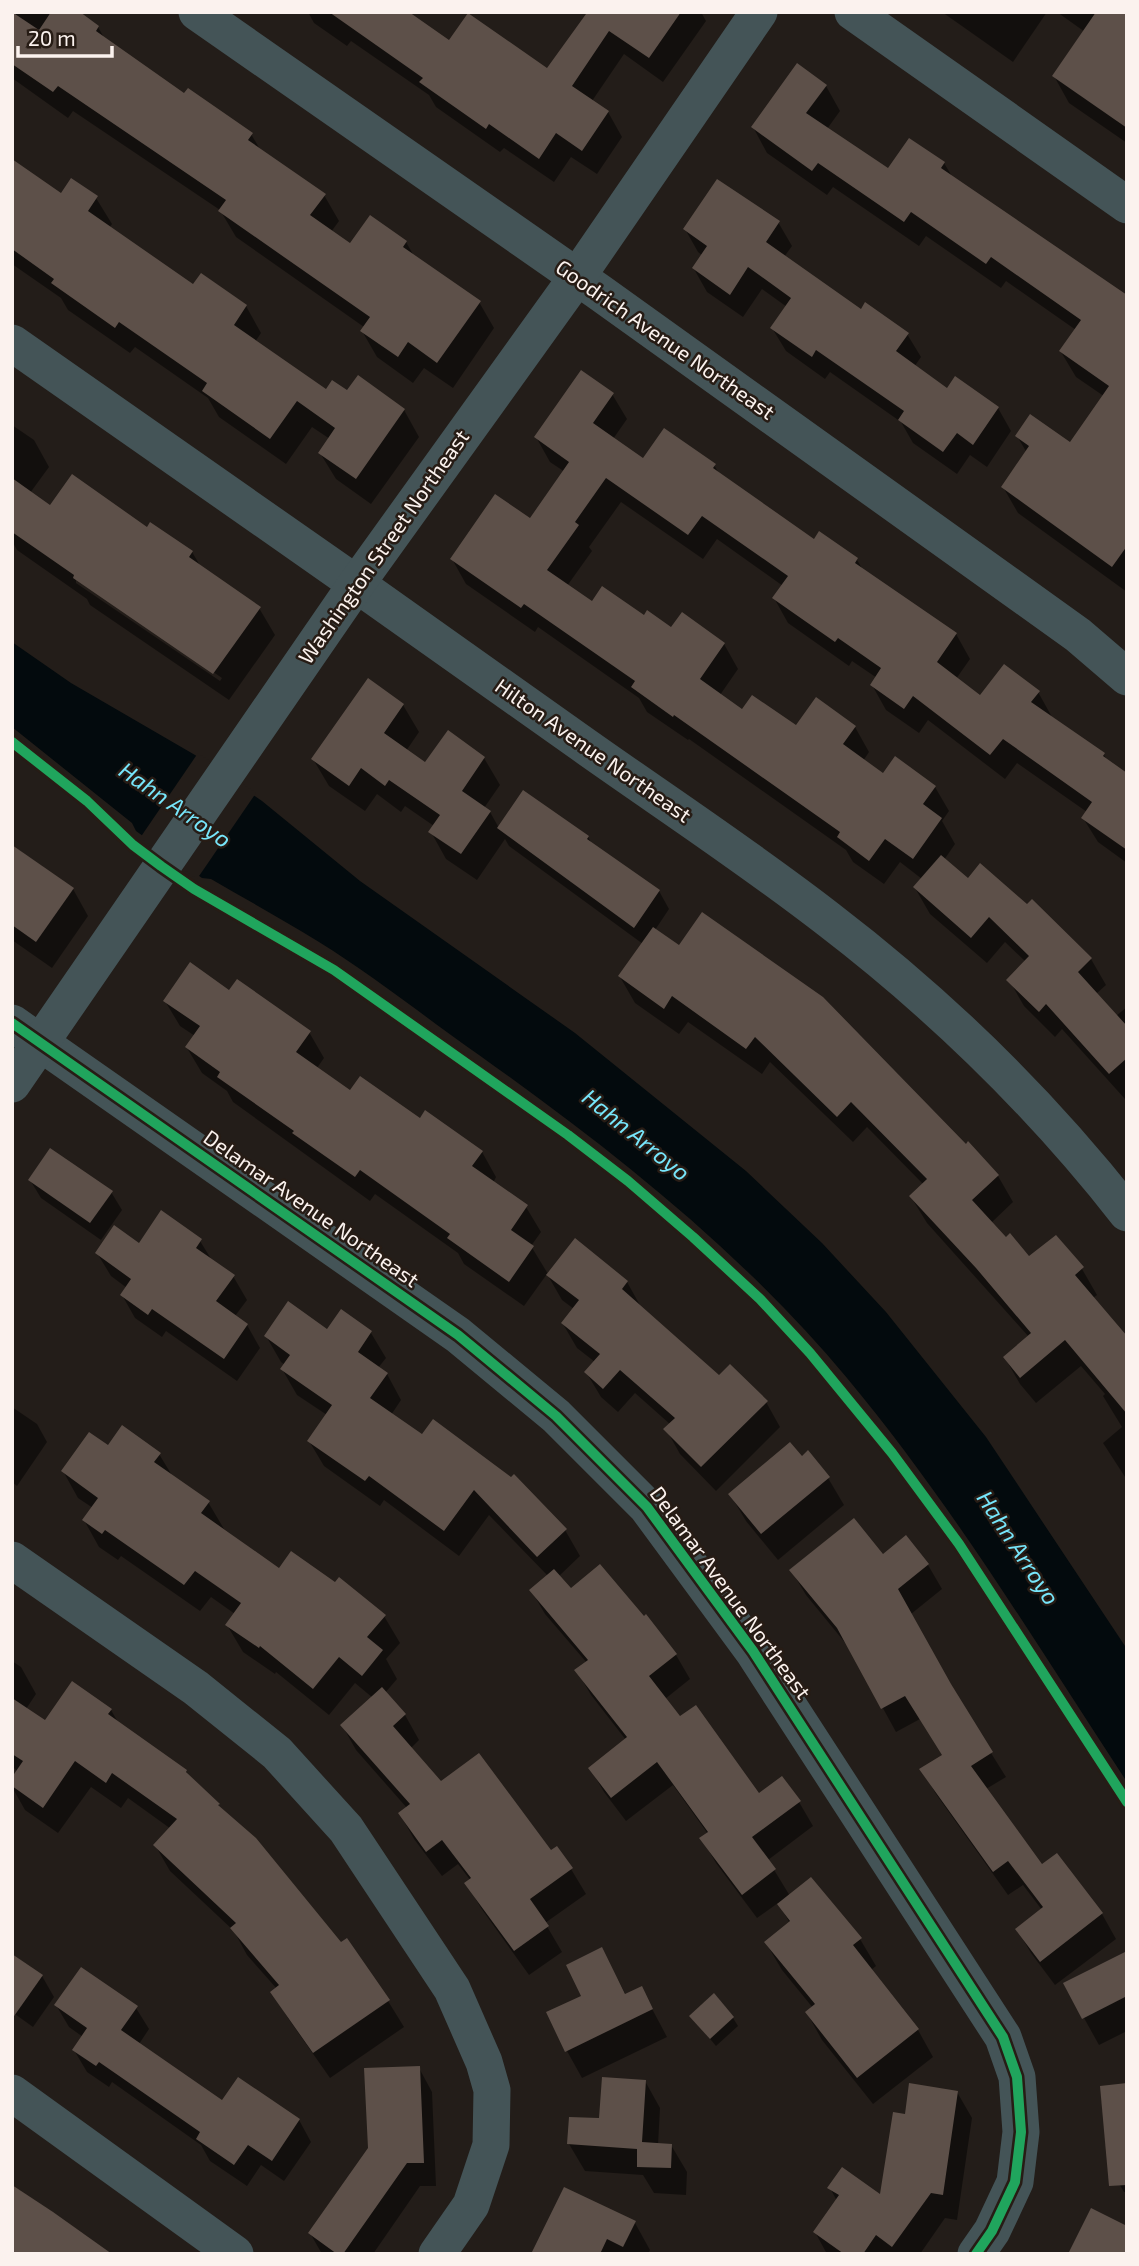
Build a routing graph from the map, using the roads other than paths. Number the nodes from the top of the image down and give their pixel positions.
1 (197, 12) edge
2 (759, 12) edge
3 (853, 12) edge
4 (1127, 205) edge
5 (577, 276) junction
6 (12, 343) edge
7 (357, 583) junction
8 (1127, 677) edge
9 (27, 1033) edge
10 (12, 1084) edge
11 (1127, 1213) edge
12 (12, 1560) edge
13 (12, 2093) edge
14 (235, 2254) edge
15 (437, 2254) edge
16 (976, 2254) edge

1 - 5 street, Goodrich Avenue Northeast
2 - 5 street, Washington Street Northeast
3 - 4 street
5 - 7 street, Washington Street Northeast
5 - 8 street, Goodrich Avenue Northeast
6 - 7 street, Hilton Avenue Northeast
7 - 9 street, Washington Street Northeast
7 - 11 street, Hilton Avenue Northeast
9 - 10 street, Washington Street Northeast
9 - 16 street, Delamar Avenue Northeast
12 - 15 street
13 - 14 street

